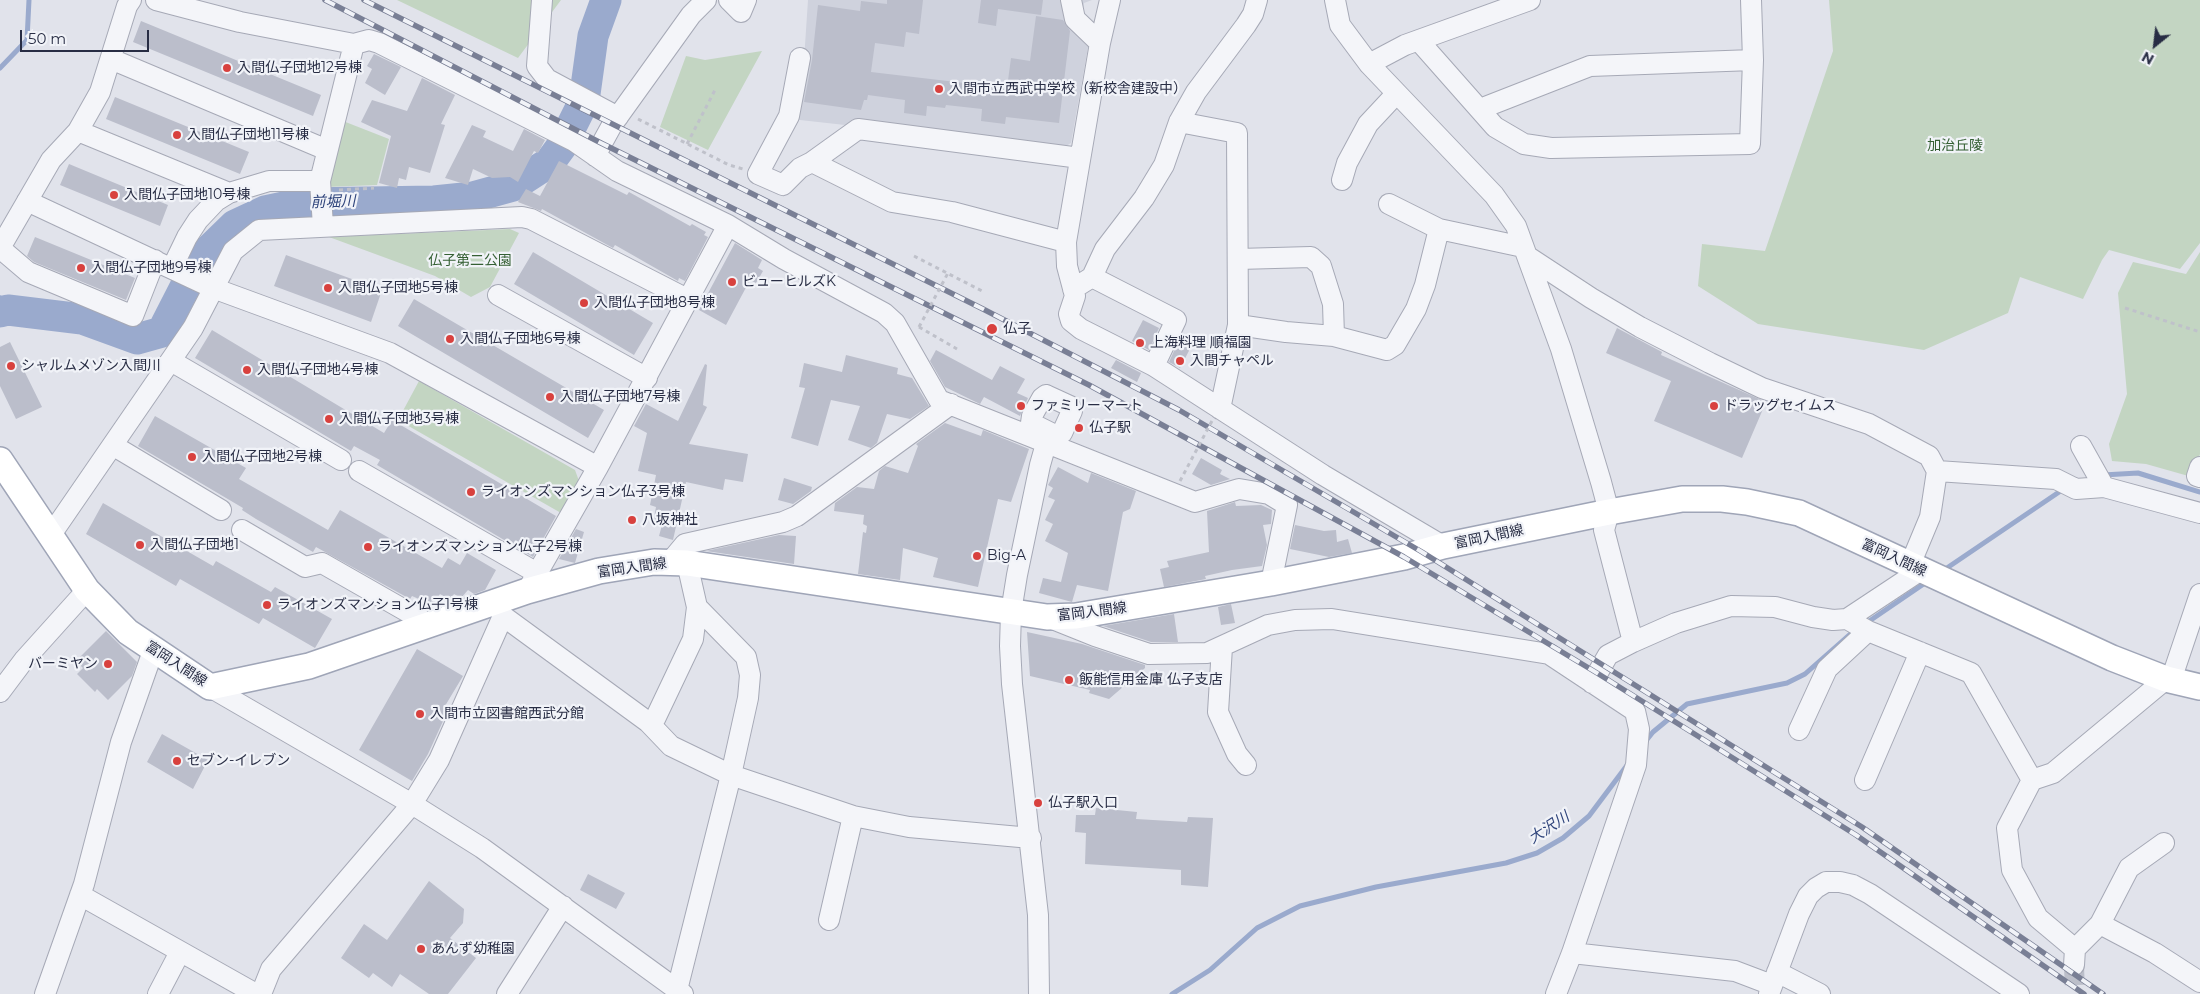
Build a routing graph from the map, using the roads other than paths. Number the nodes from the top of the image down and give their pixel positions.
1 (132, 0) edge
2 (156, 0) edge
3 (542, 0) edge
4 (706, 0) edge
5 (729, 0) edge
6 (746, 0) edge
7 (1071, 0) edge
8 (1110, 0) edge
9 (1257, 0) edge
10 (1335, 0) edge
11 (1530, 0) edge
12 (1750, 0) edge
13 (1419, 41) junction
14 (1100, 43) junction
15 (354, 44) junction
16 (800, 58) dead end
17 (111, 59) junction
18 (1753, 60) junction
19 (1369, 64) junction
20 (1396, 94) junction
21 (1480, 109) junction
22 (621, 114) junction
23 (1180, 122) junction
24 (78, 131) junction
25 (327, 150) junction
26 (595, 156) junction
27 (1080, 158) junction
28 (812, 162) junction
29 (1342, 180) dead end
30 (320, 186) junction
31 (230, 192) junction
32 (27, 201) junction
33 (1389, 204) dead end
34 (323, 226) junction
35 (728, 226) junction
36 (1438, 229) junction
37 (1066, 242) junction
38 (0, 248) edge
39 (1526, 251) junction
40 (1238, 259) junction
41 (170, 267) junction
42 (1092, 278) junction
43 (210, 286) junction
44 (1073, 289) junction
45 (498, 295) dead end
46 (689, 300) junction
47 (1238, 325) junction
48 (1334, 336) junction
49 (171, 361) junction
50 (1154, 366) junction
51 (646, 378) junction
52 (951, 404) junction
53 (1217, 414) junction
54 (1047, 438) junction
55 (114, 446) junction
56 (2082, 446) dead end
57 (0, 460) edge
58 (341, 460) dead end
59 (598, 467) junction
60 (2200, 467) edge
61 (359, 471) dead end
62 (1937, 471) junction
63 (2200, 477) edge
64 (2101, 479) junction
65 (222, 510) dead end
66 (1609, 512) junction
67 (2200, 513) edge
68 (242, 530) dead end
69 (50, 536) junction
70 (1443, 546) junction
71 (678, 563) junction
72 (1925, 572) junction
73 (532, 582) junction
74 (1271, 583) junction
75 (87, 590) junction
76 (2200, 594) edge
77 (697, 607) junction
78 (498, 608) junction
79 (1012, 612) junction
80 (1047, 617) junction
81 (1848, 619) junction
82 (429, 624) junction
83 (1867, 631) junction
84 (1633, 642) junction
85 (1222, 647) junction
86 (153, 650) junction
87 (1920, 652) junction
88 (2168, 680) junction
89 (1592, 682) junction
90 (210, 687) junction
91 (2200, 687) edge
92 (0, 692) edge
93 (648, 722) junction
94 (1799, 730) dead end
95 (1246, 765) dead end
96 (730, 775) junction
97 (1865, 780) dead end
98 (2032, 780) junction
99 (412, 804) junction
100 (853, 816) junction
101 (1031, 838) junction
102 (2164, 843) dead end
103 (80, 895) junction
104 (563, 906) junction
105 (829, 920) dead end
106 (2100, 924) junction
107 (180, 952) junction
108 (1572, 953) junction
109 (2200, 982) edge
110 (1773, 984) edge
111 (679, 993) edge
112 (45, 994) edge
113 (158, 994) edge
114 (256, 994) edge
115 (261, 994) edge
116 (507, 994) edge
117 (1039, 994) edge
118 (1556, 994) edge
119 (1820, 994) edge
120 (2019, 994) edge

1 - 17 street
2 - 15 street
3 - 22 street
4 - 22 street
5 - 6 street
7 - 14 street
8 - 14 street
9 - 23 street
10 - 19 street
11 - 13 street
12 - 18 street
13 - 19 street
13 - 21 street
14 - 27 street
15 - 25 street
15 - 26 street
16 - 28 street
17 - 24 street
17 - 25 street
18 - 21 street
18 - 21 street
19 - 20 street
20 - 29 street
20 - 39 street
22 - 26 street
23 - 40 street
23 - 42 street
24 - 31 street
24 - 32 street
25 - 30 street
26 - 35 street
27 - 28 street
27 - 37 street
28 - 37 street
30 - 31 street
30 - 34 street
31 - 41 street
32 - 38 street
32 - 41 street
33 - 36 street
34 - 43 street
34 - 46 street
35 - 46 street
35 - 52 street
36 - 39 street
36 - 48 street
37 - 44 street
38 - 41 street
39 - 62 street
39 - 66 street
40 - 47 street
40 - 48 street
41 - 43 street
42 - 44 street
42 - 50 street
43 - 49 street
43 - 59 street
44 - 50 street
45 - 51 street
46 - 51 street
47 - 48 street
47 - 53 street
49 - 55 street
49 - 58 street
50 - 53 street
51 - 59 street
52 - 54 street
52 - 71 street
53 - 70 street
54 - 74 street
54 - 79 street
55 - 65 street
55 - 69 street
56 - 64 street
57 - 69 main road, 富岡入間線
59 - 73 street
60 - 63 street
61 - 73 street
62 - 64 street
62 - 72 street
64 - 67 street
66 - 70 main road, 富岡入間線
66 - 72 main road, 富岡入間線
66 - 84 street
68 - 82 street
69 - 75 main road, 富岡入間線
70 - 74 main road, 富岡入間線
71 - 73 main road, 富岡入間線
71 - 77 street
71 - 79 main road, 富岡入間線
72 - 81 street
72 - 88 main road, 富岡入間線
73 - 78 main road, 富岡入間線
74 - 80 main road, 富岡入間線
75 - 86 main road, 富岡入間線
75 - 92 street
76 - 88 street
77 - 93 street
77 - 96 street
78 - 82 main road, 富岡入間線
78 - 93 street
78 - 99 street
79 - 80 main road, 富岡入間線
79 - 101 street
80 - 85 street
81 - 83 street
81 - 84 street
82 - 90 main road, 富岡入間線
83 - 87 street
83 - 94 street
84 - 89 street
85 - 89 street
85 - 95 street
86 - 90 main road, 富岡入間線
86 - 103 street
87 - 97 street
87 - 98 street
88 - 91 main road, 富岡入間線
88 - 98 street
89 - 108 street
90 - 99 street
93 - 96 street
96 - 100 street
96 - 111 street
98 - 106 street
99 - 104 street
99 - 115 street
100 - 101 street
100 - 105 street
101 - 117 street
102 - 106 street
103 - 107 street
103 - 112 street
104 - 111 street
104 - 116 street
106 - 109 street
107 - 113 street
107 - 114 street
108 - 110 street
108 - 118 street
110 - 119 street
110 - 120 street

